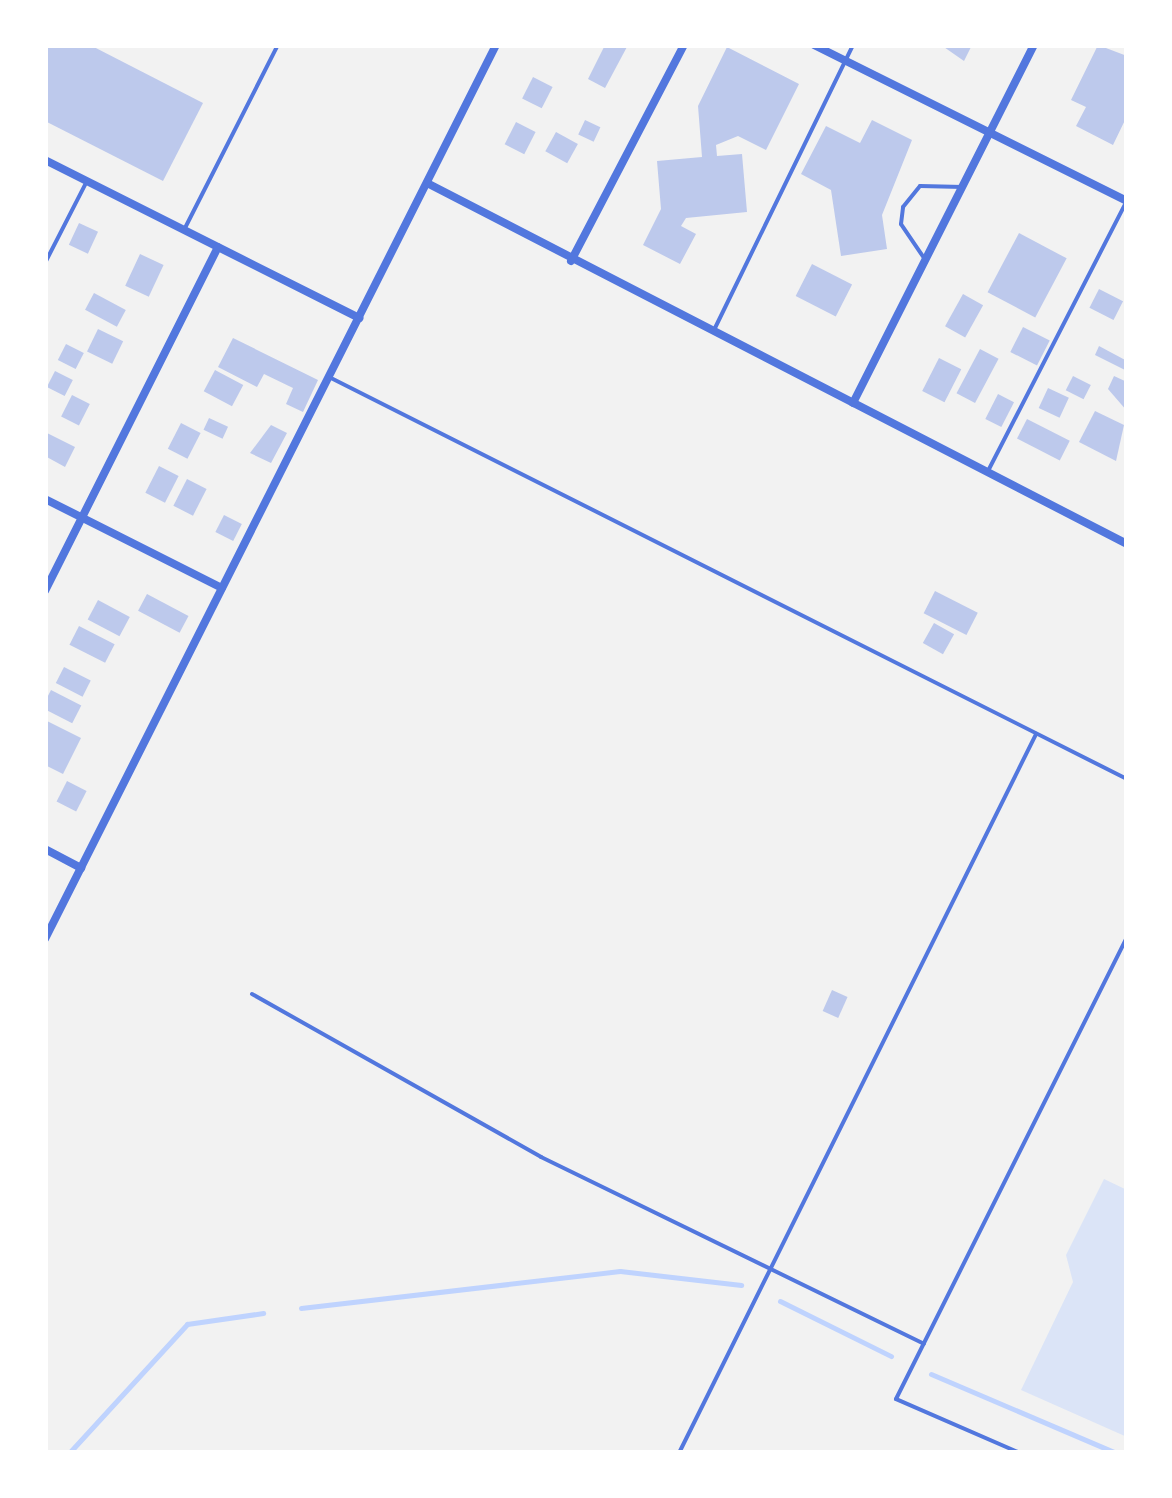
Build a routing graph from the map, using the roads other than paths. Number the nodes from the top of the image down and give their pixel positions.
1 (278, 45) edge
2 (496, 45) edge
3 (684, 45) edge
4 (814, 45) edge
5 (852, 45) edge
6 (1034, 45) edge
7 (845, 60) junction
8 (991, 132) junction
9 (45, 160) edge
10 (87, 181) junction
11 (427, 183) junction
12 (963, 187) junction
13 (1127, 201) edge
14 (184, 230) junction
15 (218, 247) junction
16 (571, 260) junction
17 (926, 260) junction
18 (45, 263) edge
19 (359, 318) junction
20 (713, 332) junction
21 (328, 377) junction
22 (853, 403) junction
23 (988, 472) junction
24 (45, 499) edge
25 (81, 517) junction
26 (1126, 542) edge
27 (222, 588) junction
28 (45, 591) edge
29 (1036, 734) junction
30 (1127, 779) edge
31 (45, 849) edge
32 (81, 868) junction
33 (1127, 937) edge
34 (45, 939) edge
35 (252, 994) dead end
36 (770, 1275) junction
37 (924, 1344) junction
38 (679, 1453) edge
39 (1020, 1453) edge

1 - 14 lane
2 - 11 street
3 - 16 street
4 - 7 street
5 - 7 lane
6 - 8 street
7 - 8 street
7 - 20 lane
8 - 12 street
8 - 13 street
9 - 10 street
10 - 14 street
10 - 18 lane
11 - 16 street
11 - 19 street
12 - 17 street
12 - 17 lane
13 - 23 lane
14 - 15 street
15 - 19 street
15 - 25 street
16 - 20 street
17 - 22 street
19 - 21 street
20 - 22 street
21 - 27 street
21 - 29 lane
22 - 23 street
23 - 26 street
24 - 25 street
25 - 27 street
25 - 28 street
27 - 32 street
29 - 30 lane
29 - 36 lane
31 - 32 street
32 - 34 street
33 - 37 lane
35 - 36 lane
36 - 37 lane
36 - 38 lane
37 - 39 lane

